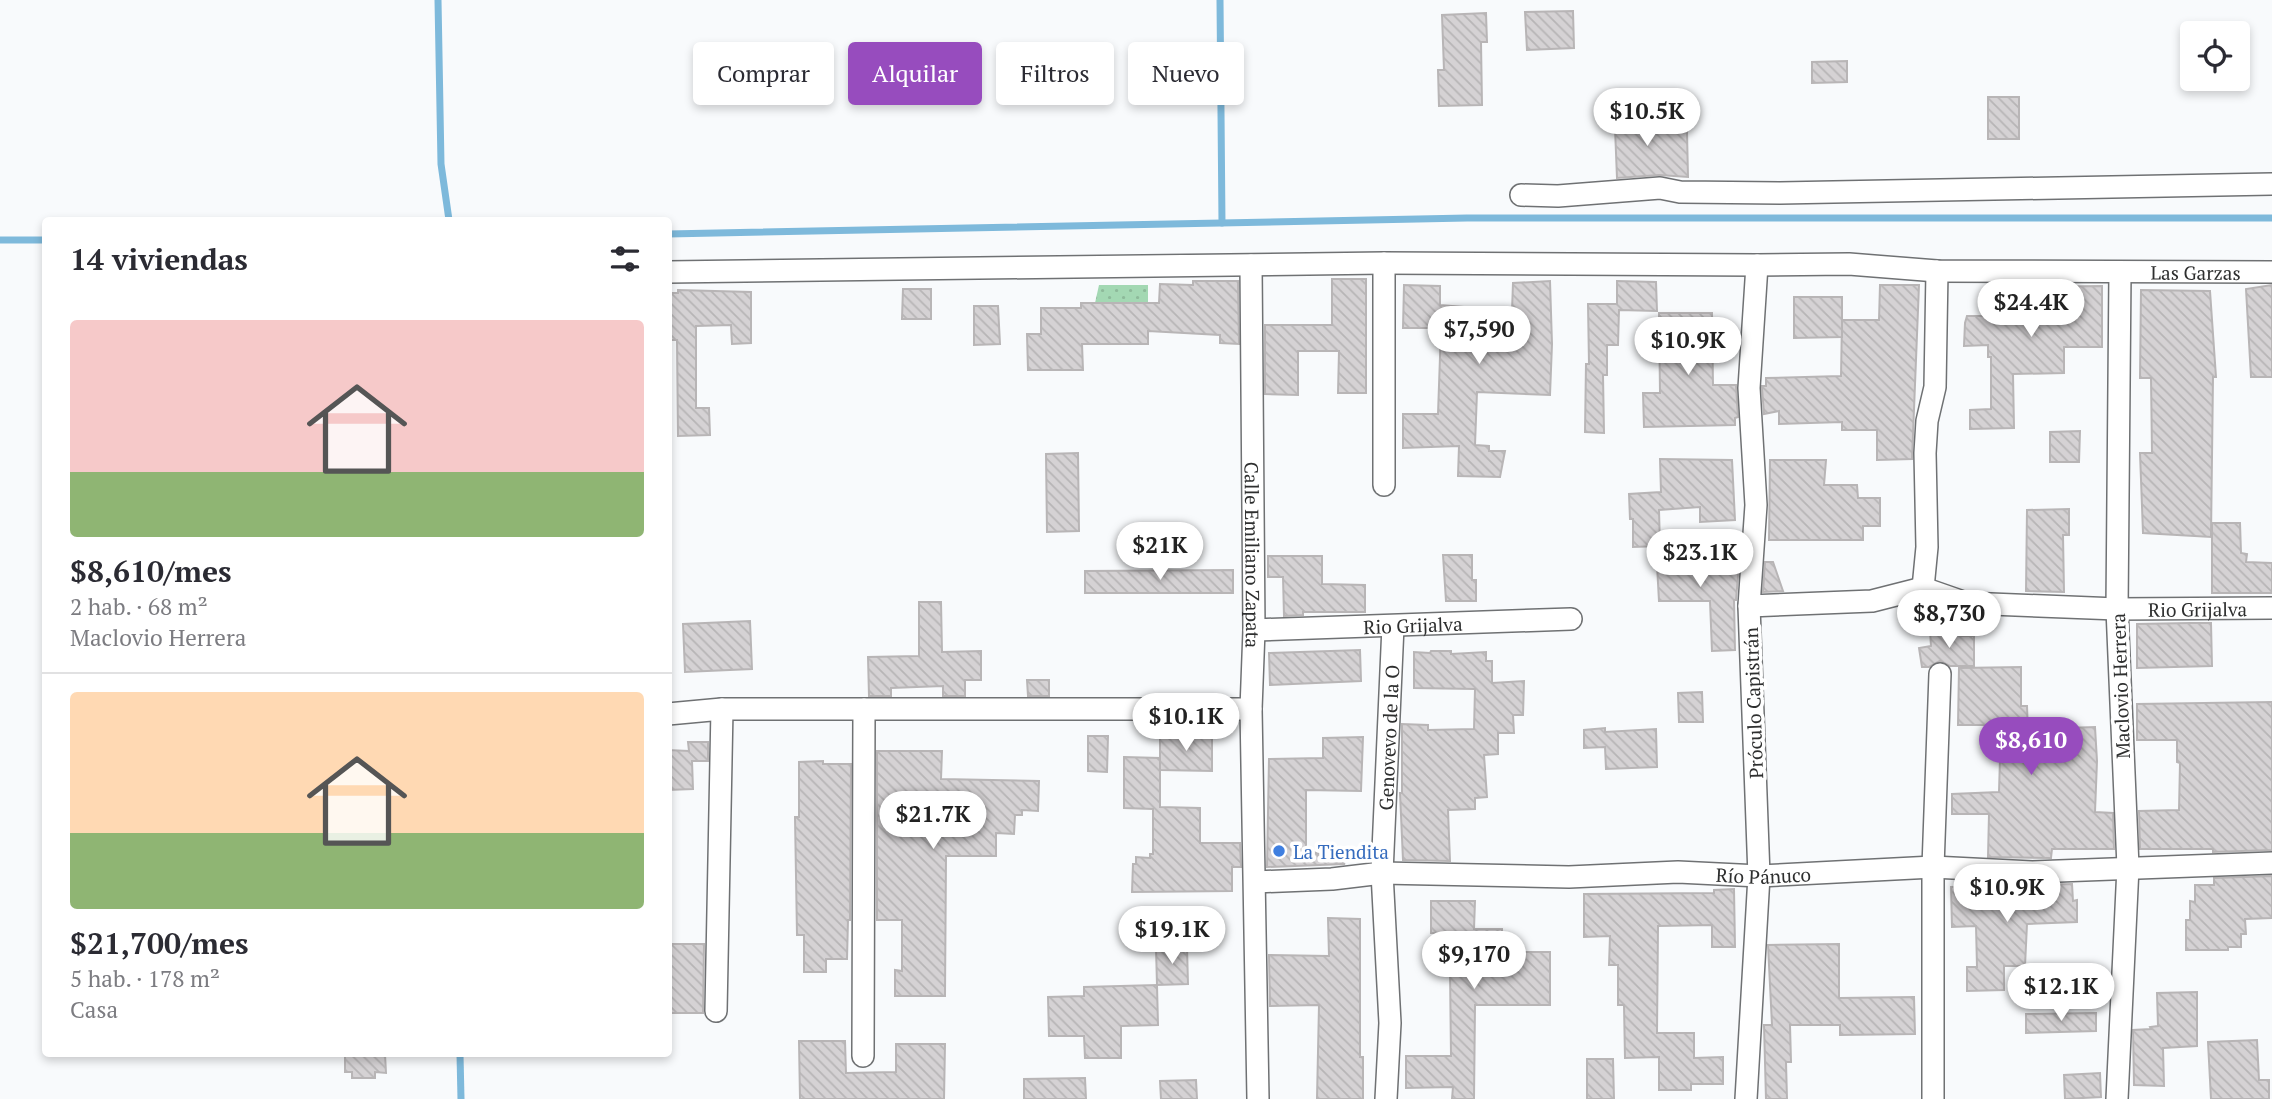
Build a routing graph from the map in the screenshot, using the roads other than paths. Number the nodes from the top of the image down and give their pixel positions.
1 (2272, 184) edge
2 (1521, 195) dead end
3 (1384, 263) junction
4 (1251, 265) junction
5 (1758, 265) junction
6 (672, 271) edge
7 (1937, 271) junction
8 (2120, 272) junction
9 (2272, 272) edge
10 (1384, 485) dead end
11 (1923, 588) junction
12 (1749, 606) junction
13 (2272, 608) edge
14 (2117, 609) junction
15 (1571, 619) dead end
16 (1392, 626) junction
17 (1254, 630) junction
18 (1940, 674) dead end
19 (722, 709) junction
20 (863, 709) junction
21 (1251, 709) junction
22 (672, 714) edge
23 (2272, 863) edge
24 (1933, 867) junction
25 (2128, 867) junction
26 (1382, 873) junction
27 (1759, 876) junction
28 (1255, 882) junction
29 (716, 1011) dead end
30 (863, 1056) dead end
31 (1258, 1099) edge
32 (1386, 1099) edge
33 (1746, 1099) edge
34 (1933, 1099) edge
35 (2117, 1099) edge

1 - 2 street
3 - 4 street, Las Garzas
3 - 5 street, Las Garzas
3 - 10 street
4 - 6 street, Las Garzas
4 - 17 street, Calle Emiliano Zapata
5 - 7 street, Las Garzas
5 - 12 street, Próculo Capistrán
7 - 8 street, Las Garzas
7 - 11 street
8 - 9 street, Las Garzas
8 - 14 street, Maclovio Herrera
11 - 12 street
11 - 14 street, Rio Grijalva
12 - 27 street, Próculo Capistrán
13 - 14 street, Rio Grijalva
14 - 25 street, Maclovio Herrera
15 - 16 street, Rio Grijalva
16 - 17 street, Rio Grijalva
16 - 26 street, Genovevo de la O
17 - 21 street, Calle Emiliano Zapata
18 - 24 street
19 - 20 street
19 - 22 street
19 - 29 street
20 - 21 street
20 - 30 street
21 - 28 street, Calle Emiliano Zapata
23 - 25 street, Río Pánuco
24 - 25 street, Río Pánuco
24 - 27 street, Río Pánuco
24 - 34 street
25 - 35 street, Maclovio Herrera
26 - 27 street, Río Pánuco
26 - 28 street, Río Pánuco
26 - 32 street, Genovevo de la O
27 - 33 street, Próculo Capistrán
28 - 31 street, Calle Emiliano Zapata

